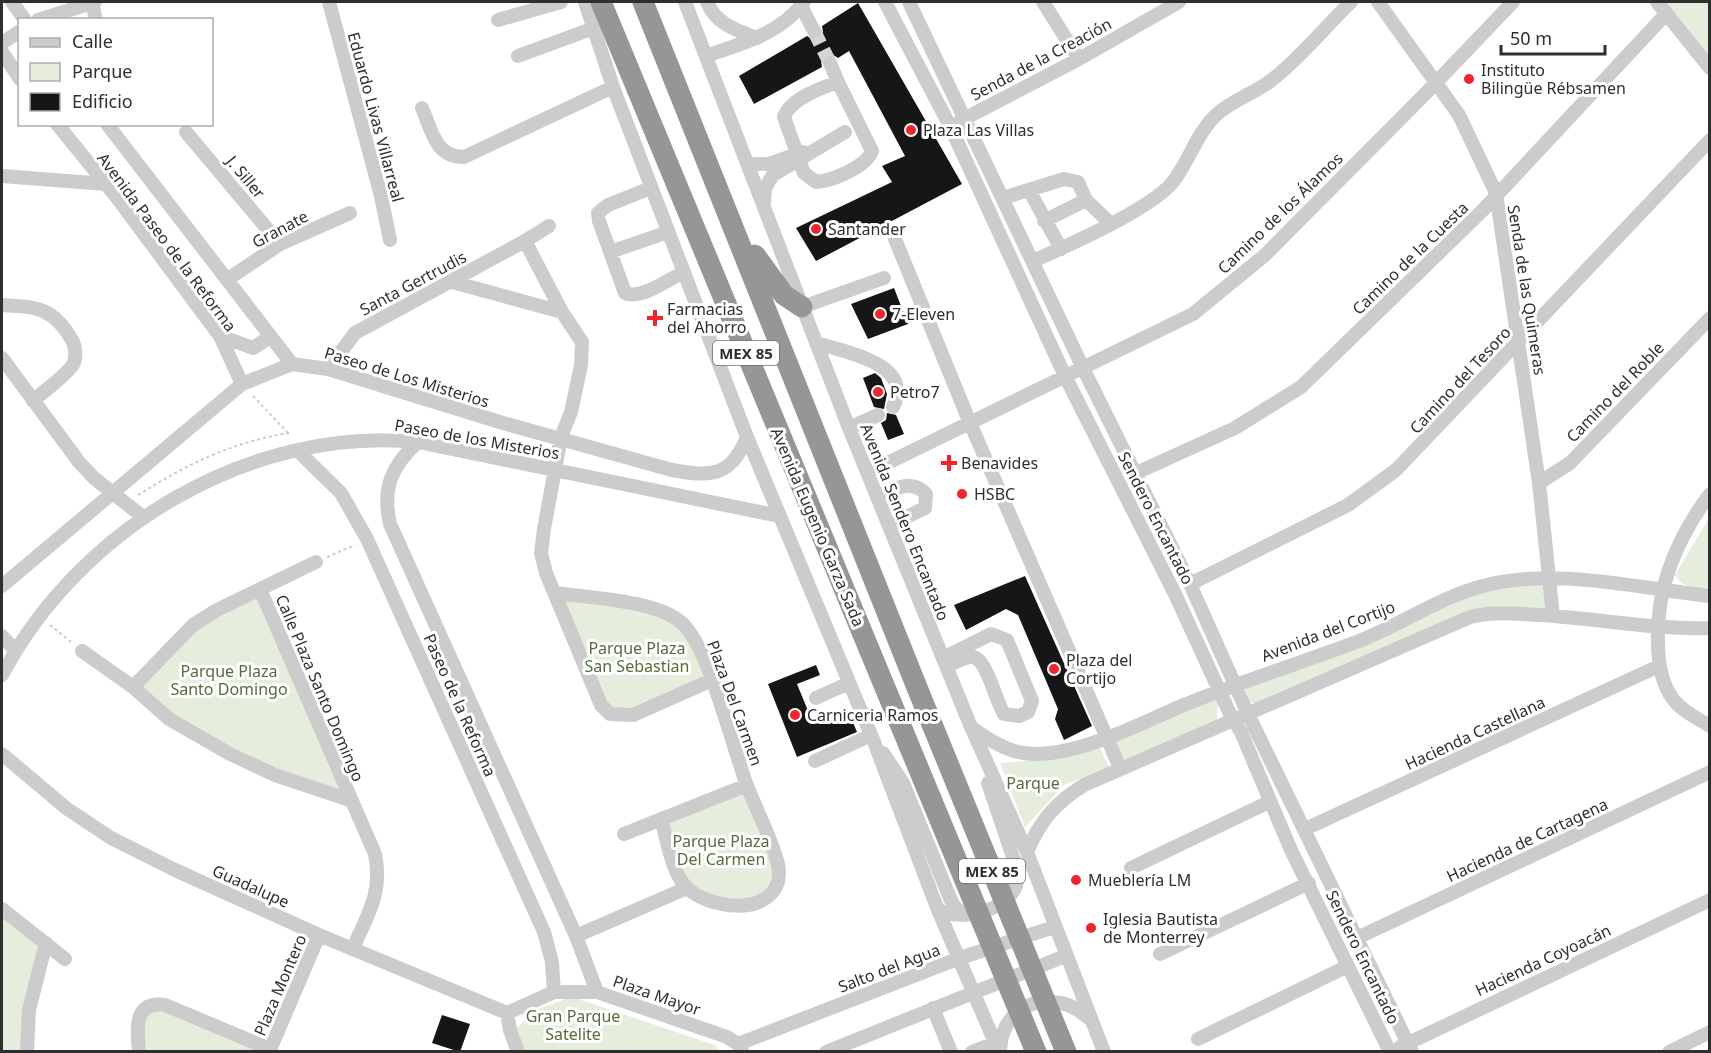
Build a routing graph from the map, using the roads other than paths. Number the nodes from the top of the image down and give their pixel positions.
1 (12, 2) edge
2 (93, 2) edge
3 (329, 2) edge
4 (561, 2) edge
5 (585, 2) edge
6 (601, 2) edge
7 (644, 2) edge
8 (685, 2) edge
9 (707, 2) edge
10 (885, 2) edge
11 (909, 2) edge
12 (1043, 2) edge
13 (1179, 2) edge
14 (1351, 2) edge
15 (1378, 2) edge
16 (1513, 2) edge
17 (1657, 2) edge
18 (803, 4) edge
19 (1666, 14) junction
20 (24, 18) edge
21 (44, 18) edge
22 (96, 18) edge
23 (498, 20) dead end
24 (594, 28) junction
25 (814, 31) tunnel mouth
26 (18, 32) edge
27 (758, 38) junction
28 (2, 43) edge
29 (2, 52) edge
30 (518, 56) dead end
31 (706, 56) junction
32 (1079, 59) junction
33 (830, 63) tunnel mouth
34 (1710, 68) edge
35 (18, 76) edge
36 (838, 82) junction
37 (1437, 82) junction
38 (613, 87) junction
39 (422, 108) dead end
40 (966, 117) junction
41 (59, 126) edge
42 (109, 126) edge
43 (950, 126) junction
44 (186, 132) dead end
45 (844, 132) dead end
46 (1710, 140) edge
47 (801, 155) junction
48 (746, 160) junction
49 (2, 176) edge
50 (105, 184) junction
51 (651, 188) junction
52 (1029, 190) junction
53 (1496, 193) junction
54 (1003, 198) junction
55 (1086, 200) junction
56 (764, 205) junction
57 (350, 213) dead end
58 (730, 214) junction
59 (1044, 221) junction
60 (1110, 223) junction
61 (549, 226) dead end
62 (668, 232) junction
63 (895, 239) dead end
64 (390, 240) dead end
65 (525, 241) junction
66 (280, 244) junction
67 (1061, 249) junction
68 (610, 252) junction
69 (1033, 261) junction
70 (684, 272) junction
71 (884, 278) dead end
72 (228, 279) junction
73 (452, 282) junction
74 (2, 305) edge
75 (802, 307) junction
76 (562, 312) junction
77 (1710, 318) edge
78 (220, 336) junction
79 (270, 337) junction
80 (1519, 342) junction
81 (816, 343) junction
82 (2, 358) edge
83 (292, 364) junction
84 (1083, 368) junction
85 (328, 369) junction
86 (1065, 376) junction
87 (242, 384) junction
88 (33, 401) junction
89 (893, 406) dead end
90 (878, 414) dead end
91 (970, 423) junction
92 (849, 428) junction
93 (561, 437) junction
94 (747, 437) junction
95 (418, 442) junction
96 (298, 451) junction
97 (555, 470) junction
98 (868, 472) junction
99 (1136, 473) junction
100 (1539, 483) junction
101 (113, 491) junction
102 (1710, 494) edge
103 (878, 496) junction
104 (778, 516) junction
105 (143, 517) junction
106 (890, 525) junction
107 (316, 561) road end
108 (1550, 578) junction
109 (1190, 584) junction
110 (2, 586) edge
111 (260, 589) junction
112 (1661, 590) junction
113 (556, 593) junction
114 (1710, 596) edge
115 (1552, 616) junction
116 (1657, 627) junction
117 (1710, 628) edge
118 (2, 636) edge
119 (15, 650) junction
120 (82, 651) road end
121 (945, 662) junction
122 (1659, 666) junction
123 (2, 675) edge
124 (712, 680) junction
125 (849, 683) junction
126 (1235, 684) junction
127 (133, 687) junction
128 (1219, 691) junction
129 (816, 698) dead end
130 (1241, 717) junction
131 (1710, 726) edge
132 (971, 727) junction
133 (1106, 737) junction
134 (873, 739) junction
135 (2, 754) edge
136 (815, 761) dead end
137 (1120, 768) junction
138 (1710, 772) edge
139 (747, 785) junction
140 (350, 800) junction
141 (1269, 802) junction
142 (661, 820) junction
143 (1305, 829) junction
144 (624, 834) dead end
145 (1027, 852) junction
146 (1131, 868) dead end
147 (1309, 883) junction
148 (687, 888) junction
149 (1710, 900) edge
150 (2, 909) edge
151 (938, 910) junction
152 (966, 915) junction
153 (1054, 927) junction
154 (319, 934) junction
155 (576, 936) junction
156 (1359, 937) junction
157 (46, 943) junction
158 (353, 948) junction
159 (1160, 954) dead end
160 (1065, 956) junction
161 (960, 958) junction
162 (65, 959) dead end
163 (1348, 966) junction
164 (554, 992) junction
165 (597, 992) junction
166 (972, 992) junction
167 (933, 1008) junction
168 (507, 1013) junction
169 (1090, 1019) junction
170 (1710, 1032) edge
171 (1198, 1039) dead end
172 (756, 1045) edge
173 (855, 1046) edge
174 (1410, 1047) edge
175 (740, 1048) edge
176 (998, 1049) edge
177 (270, 1050) edge
178 (27, 1052) edge
179 (139, 1052) edge
180 (518, 1052) edge
181 (826, 1052) edge
182 (951, 1052) edge
183 (972, 1052) edge
184 (1036, 1052) edge
185 (1066, 1052) edge
186 (1104, 1052) edge
187 (1391, 1052) edge
188 (1669, 1052) edge

1 - 20 street
2 - 21 street
2 - 22 street
3 - 64 street, Eduardo Livas Villarreal
4 - 23 street
5 - 24 street, Avenida Eugenio Garza Sada
6 - 184 highway, Avenida Eugenio Garza Sada / MEX 85
7 - 58 highway, Avenida Eugenio Garza Sada / MEX 85
8 - 31 street, Avenida Sendero Encantado
9 - 27 street
10 - 43 street, Sendero Encantado
11 - 40 street, Sendero Encantado
12 - 32 street
13 - 32 street, Senda de la Creación
14 - 60 street
15 - 37 street, Senda de las Quimeras
16 - 37 street, Camino de los Álamos
17 - 19 street
18 - 25 street
18 - 27 street
19 - 34 street
19 - 53 street, Camino de la Cuesta
24 - 30 street
24 - 38 street, Avenida Eugenio Garza Sada
26 - 28 street
27 - 31 street
29 - 35 street
31 - 48 street, Avenida Sendero Encantado
32 - 40 street, Senda de la Creación
33 - 36 street
36 - 47 street
36 - 47 street
37 - 53 street, Senda de las Quimeras
37 - 84 street, Camino de los Álamos
38 - 39 street
38 - 51 street, Avenida Eugenio Garza Sada
40 - 43 street, Senda de la Creación
40 - 54 street, Sendero Encantado
41 - 50 street, Avenida Paseo de la Reforma
42 - 72 street, Avenida Paseo de la Reforma
43 - 86 street, Sendero Encantado
44 - 66 street, J. Siller
45 - 47 street
46 - 80 street, Camino del Tesoro
47 - 48 street
47 - 56 street
48 - 56 street, Avenida Sendero Encantado
49 - 50 street
50 - 78 street, Avenida Paseo de la Reforma
51 - 62 street, Avenida Eugenio Garza Sada
51 - 68 street
52 - 54 street
52 - 55 street
52 - 59 street
53 - 80 street, Senda de las Quimeras
53 - 99 street, Camino de la Cuesta
54 - 69 street, Sendero Encantado
55 - 59 street
55 - 60 street
56 - 75 street, Avenida Sendero Encantado
57 - 66 street, Granate
58 - 75 highway
58 - 185 highway, Avenida Eugenio Garza Sada / MEX 85
59 - 67 street
60 - 67 street
61 - 65 street, Santa Gertrudis
62 - 68 street
62 - 70 street, Avenida Eugenio Garza Sada
63 - 91 street
65 - 73 street, Santa Gertrudis
65 - 76 street
66 - 72 street, Granate
67 - 69 street
68 - 70 street
69 - 84 street, Sendero Encantado
70 - 94 street, Avenida Eugenio Garza Sada
71 - 75 street
72 - 79 street, Avenida Paseo de la Reforma
73 - 76 street
73 - 85 street, Santa Gertrudis
74 - 88 street
75 - 81 street, Avenida Sendero Encantado
76 - 93 street
77 - 100 street, Camino del Roble
78 - 79 street
78 - 87 street, Avenida Paseo de la Reforma
79 - 83 street, Avenida Paseo de la Reforma
80 - 100 street, Senda de las Quimeras
80 - 109 street, Camino del Tesoro
81 - 89 street
81 - 92 street, Avenida Sendero Encantado
82 - 88 street
83 - 85 street, Paseo de Los Misterios
83 - 87 street, Paseo de Los Misterios
84 - 86 street, Camino de los Álamos
84 - 99 street, Sendero Encantado
85 - 93 street, Paseo de Los Misterios
86 - 91 street, Camino de los Álamos
86 - 128 street, Sendero Encantado
87 - 101 street, Paseo de Los Misterios
88 - 101 street
90 - 92 street
91 - 98 street, Camino de los Álamos
91 - 133 street
92 - 98 street, Avenida Sendero Encantado
93 - 94 street, Paseo de Los Misterios
93 - 97 street
94 - 104 street, Avenida Eugenio Garza Sada
95 - 96 street, Paseo de los Misterios
95 - 97 street, Paseo de los Misterios
95 - 155 street, Paseo de la Reforma
96 - 105 street, Paseo de los Misterios
96 - 164 street, Paseo de la Reforma
97 - 104 street, Paseo de los Misterios
97 - 113 street
98 - 103 street, Avenida Sendero Encantado
99 - 109 street, Sendero Encantado
100 - 108 street, Senda de las Quimeras
101 - 105 street
101 - 110 street, Paseo de Los Misterios
102 - 112 street
103 - 106 street, Avenida Sendero Encantado
103 - 106 street
104 - 125 street, Avenida Eugenio Garza Sada
105 - 119 street, Paseo de los Misterios
106 - 121 street, Avenida Sendero Encantado
107 - 111 street
108 - 112 street, Avenida del Cortijo
108 - 115 street, Senda de las Quimeras
108 - 126 street, Avenida del Cortijo
109 - 126 street, Sendero Encantado
111 - 127 street
111 - 140 street, Calle Plaza Santo Domingo
112 - 114 street, Avenida del Cortijo
112 - 116 street
113 - 124 street, Plaza Del Carmen
113 - 124 street
115 - 116 street
115 - 130 street
116 - 117 street
116 - 122 street
118 - 119 street
119 - 123 street, Paseo de los Misterios
120 - 127 street
121 - 121 street
121 - 132 street, Avenida Sendero Encantado
122 - 131 street
122 - 143 street, Hacienda Castellana
124 - 139 street, Plaza Del Carmen
125 - 129 street
125 - 134 street, Avenida Eugenio Garza Sada
126 - 128 street, Avenida del Cortijo
126 - 130 street, Sendero Encantado
127 - 140 street
128 - 130 street, Sendero Encantado
128 - 133 street, Avenida del Cortijo
130 - 137 street
130 - 141 street, Sendero Encantado
130 - 143 street, Sendero Encantado
132 - 133 street, Avenida del Cortijo
132 - 145 street, Avenida Sendero Encantado
132 - 152 street
133 - 137 street
134 - 136 street
134 - 151 street, Avenida Eugenio Garza Sada
134 - 152 street
135 - 154 street, Guadalupe
137 - 145 street
138 - 156 street, Hacienda de Cartagena
139 - 142 street, Plaza Del Carmen
139 - 148 street, Plaza Del Carmen
140 - 158 street, Calle Plaza Santo Domingo
141 - 146 street
141 - 147 street, Sendero Encantado
142 - 144 street, Plaza Del Carmen
142 - 148 street
143 - 156 street, Sendero Encantado
145 - 153 street, Avenida Sendero Encantado
147 - 159 street
147 - 163 street, Sendero Encantado
148 - 155 street
149 - 174 street, Hacienda Coyoacán
150 - 157 street
151 - 152 street
151 - 161 street, Avenida Eugenio Garza Sada
153 - 160 street, Avenida Sendero Encantado
153 - 161 street, Salto del Agua
154 - 158 street, Guadalupe
154 - 177 street, Plaza Montero
155 - 165 street, Paseo de la Reforma
156 - 174 street, Sendero Encantado
157 - 162 street
157 - 178 street
158 - 168 street, Guadalupe
160 - 166 street
160 - 169 street, Avenida Sendero Encantado
161 - 166 street, Avenida Eugenio Garza Sada
161 - 172 street, Salto del Agua
163 - 171 street
163 - 187 street, Sendero Encantado
164 - 165 street, Plaza Mayor
164 - 168 street
165 - 175 street, Plaza Mayor
166 - 167 street
166 - 176 street, Avenida Eugenio Garza Sada
167 - 173 street
167 - 182 street
168 - 180 street
169 - 176 street
169 - 186 street, Avenida Sendero Encantado
170 - 188 street
172 - 175 street, Salto del Agua
173 - 181 street
174 - 187 street, Hacienda Coyoacán
176 - 183 street
177 - 179 street, Plaza Montero

